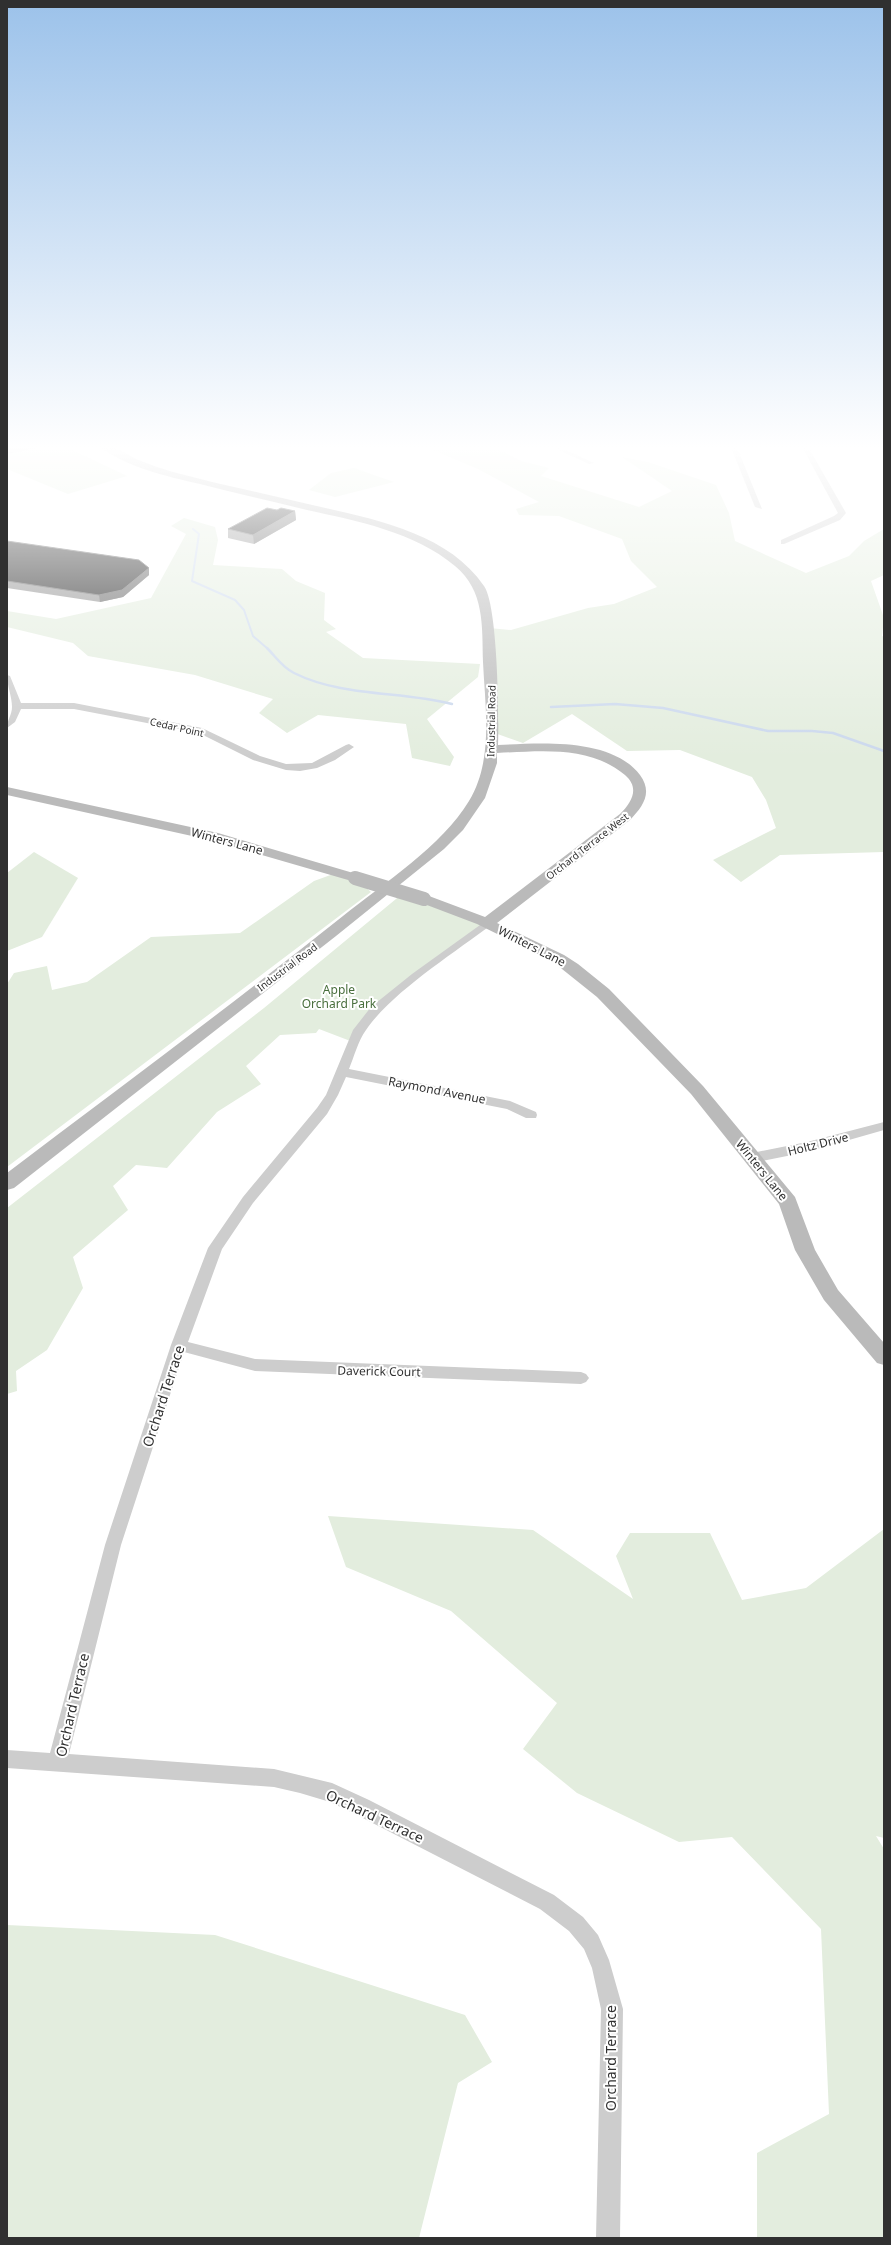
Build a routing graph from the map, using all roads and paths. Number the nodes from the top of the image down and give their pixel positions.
1 (437, 550) edge
2 (7, 678) edge
3 (17, 706) junction
4 (7, 725) edge
5 (349, 747) dead end
6 (492, 749) junction
7 (7, 790) edge
8 (487, 923) junction
9 (341, 1072) junction
10 (531, 1115) dead end
11 (884, 1126) edge
12 (752, 1158) junction
13 (7, 1183) edge
14 (179, 1345) junction
15 (884, 1357) edge
16 (581, 1378) dead end
17 (7, 1759) edge
18 (57, 1763) junction
19 (608, 2238) edge

1 - 6 main road, Industrial Road
2 - 3 street
3 - 4 street
3 - 5 street, Cedar Point
6 - 8 main road, Orchard Terrace West
6 - 13 main road, Industrial Road
7 - 8 main road, Winters Lane, bridge
8 - 9 street, Orchard Terrace
8 - 12 main road, Winters Lane
9 - 10 street, Raymond Avenue
9 - 14 street, Orchard Terrace
11 - 12 street, Holtz Drive
12 - 15 main road, Winters Lane
14 - 16 street, Daverick Court
14 - 18 street, Orchard Terrace
17 - 18 street
18 - 19 street, Orchard Terrace

